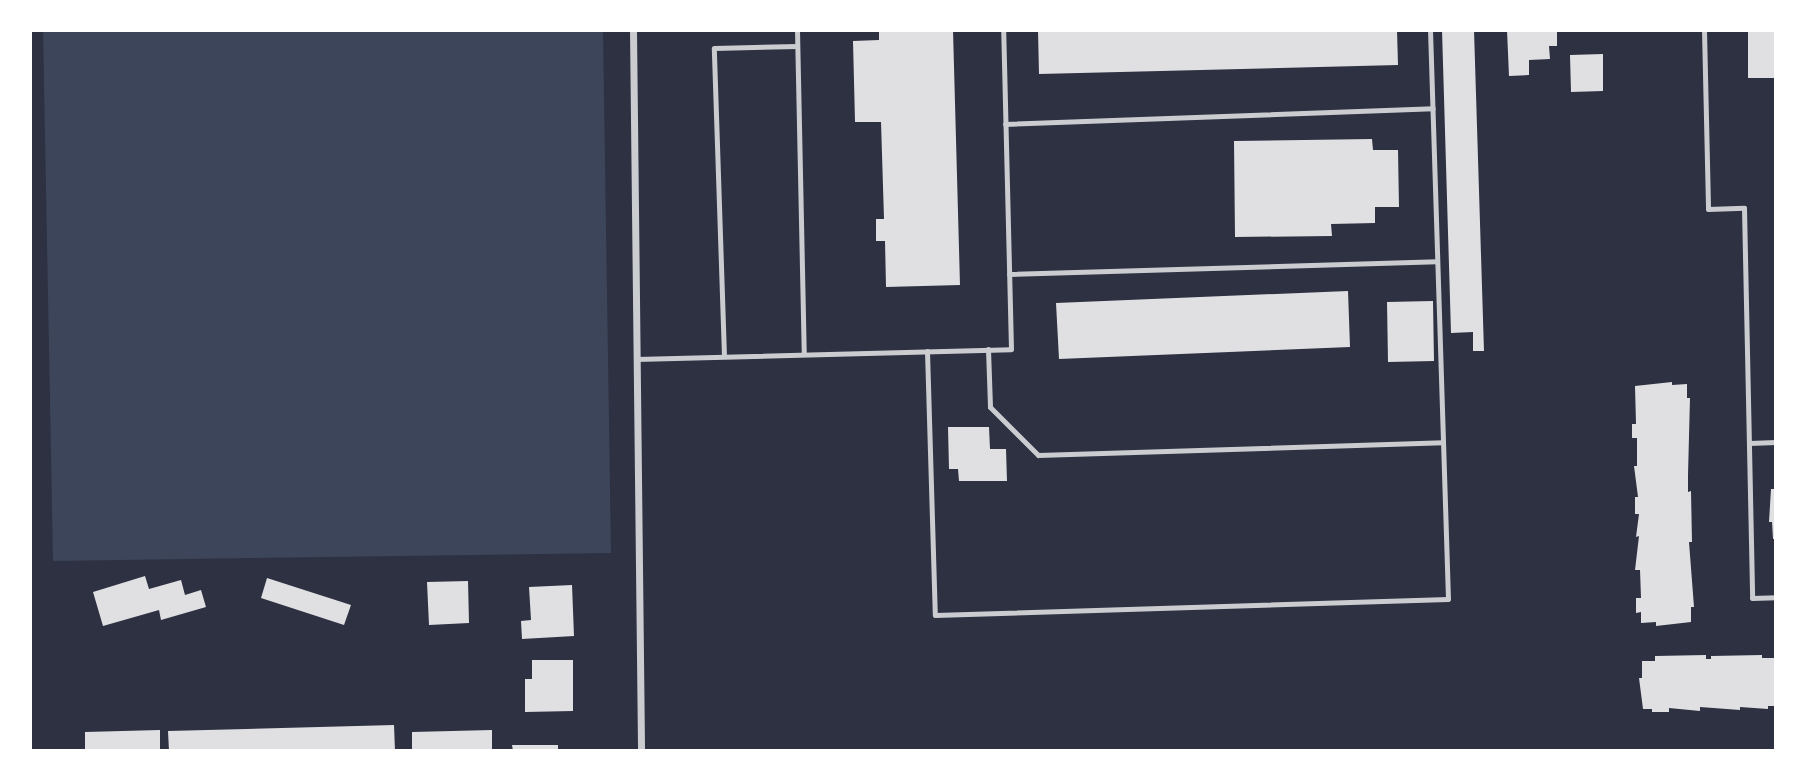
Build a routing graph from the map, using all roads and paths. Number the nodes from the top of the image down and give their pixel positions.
1 (633, 30) edge
2 (797, 30) edge
3 (1003, 30) edge
4 (1430, 30) edge
5 (1704, 30) edge
6 (797, 46) junction
7 (1433, 108) junction
8 (1005, 124) junction
9 (1437, 261) junction
10 (1009, 274) junction
11 (988, 349) junction
12 (927, 351) junction
13 (804, 354) junction
14 (724, 356) junction
15 (636, 359) junction
16 (1443, 442) junction
17 (1776, 442) edge
18 (1749, 443) junction
19 (1776, 597) edge
20 (640, 751) edge

1 - 15 street
2 - 6 lane
3 - 8 lane
4 - 7 lane
5 - 18 lane
6 - 13 lane
6 - 14 lane
7 - 8 lane
7 - 9 lane
8 - 10 lane
9 - 10 lane
9 - 16 lane
10 - 11 lane
11 - 12 lane
11 - 16 lane
12 - 13 lane
12 - 16 lane
13 - 14 lane
14 - 15 lane
15 - 20 street
17 - 18 lane
18 - 19 lane

